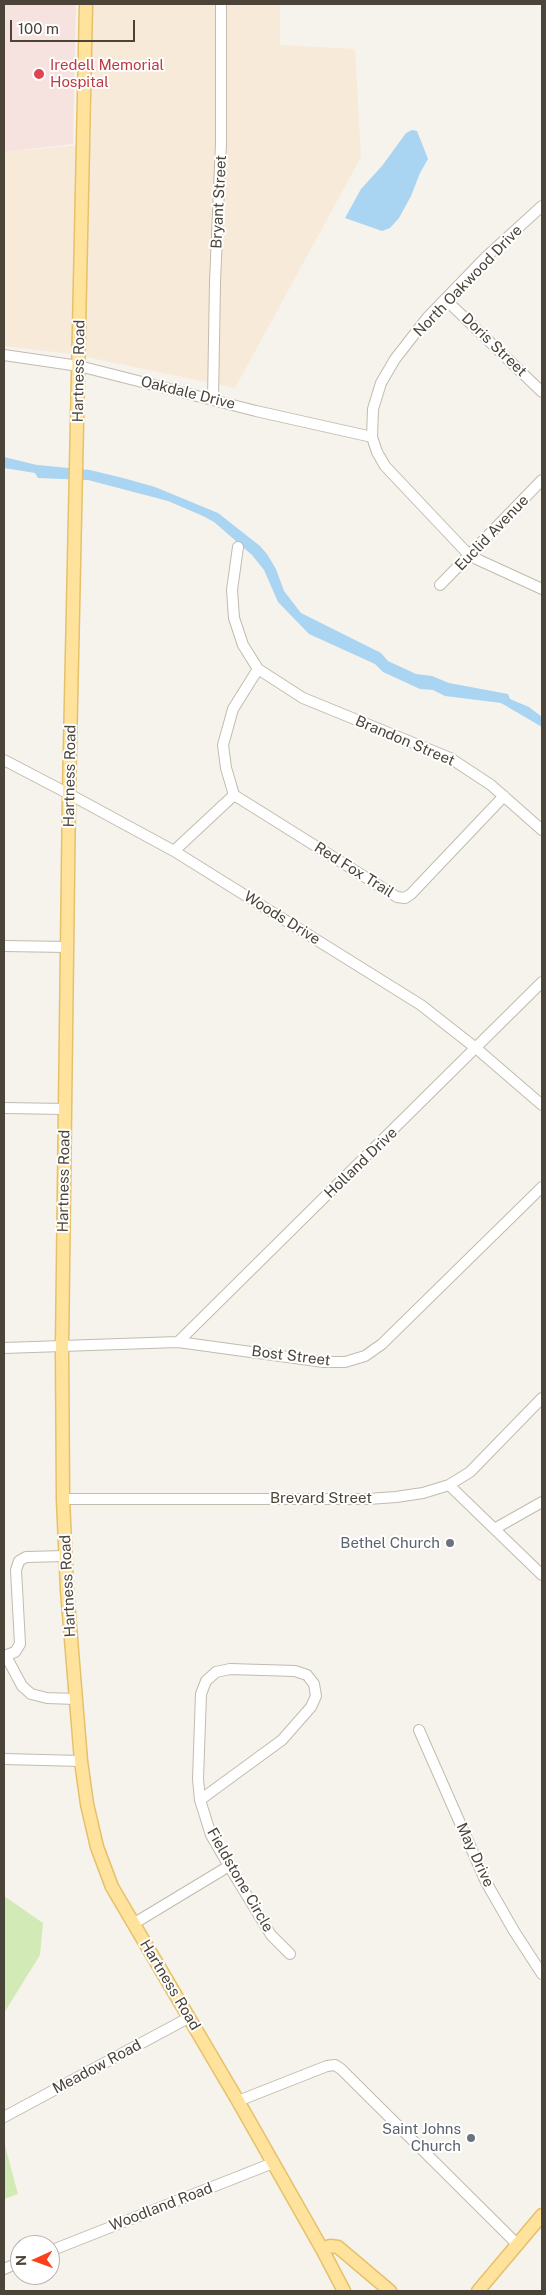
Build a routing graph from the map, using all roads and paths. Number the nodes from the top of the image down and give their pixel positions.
1 (86, 4) edge
2 (221, 4) edge
3 (542, 206) edge
4 (445, 299) junction
5 (4, 355) edge
6 (79, 366) junction
7 (542, 392) edge
8 (213, 400) junction
9 (372, 437) junction
10 (542, 480) edge
11 (238, 547) dead end
12 (470, 556) junction
13 (440, 585) dead end
14 (542, 589) edge
15 (258, 669) junction
16 (4, 760) edge
17 (70, 794) junction
18 (234, 795) junction
19 (504, 796) junction
20 (542, 830) edge
21 (174, 851) junction
22 (4, 946) edge
23 (68, 947) junction
24 (542, 982) edge
25 (477, 1049) junction
26 (542, 1105) edge
27 (4, 1108) edge
28 (66, 1109) junction
29 (542, 1187) edge
30 (178, 1342) junction
31 (62, 1347) junction
32 (4, 1348) edge
33 (542, 1398) edge
34 (449, 1485) junction
35 (63, 1499) junction
36 (542, 1502) edge
37 (496, 1528) junction
38 (65, 1556) junction
39 (542, 1575) edge
40 (5, 1656) edge
41 (76, 1699) junction
42 (419, 1730) dead end
43 (4, 1759) edge
44 (81, 1761) junction
45 (200, 1800) junction
46 (229, 1866) junction
47 (133, 1924) junction
48 (290, 1954) dead end
49 (542, 1974) edge
50 (190, 2017) junction
51 (238, 2101) junction
52 (4, 2117) edge
53 (273, 2164) junction
54 (542, 2215) edge
55 (517, 2244) junction
56 (60, 2246) edge
57 (322, 2249) junction
58 (344, 2291) edge
59 (390, 2291) edge
60 (478, 2291) edge

1 - 6 main road, Hartness Road
2 - 8 street, Bryant Street
3 - 4 street, North Oakwood Drive
4 - 7 street, Doris Street
4 - 9 street, North Oakwood Drive
5 - 6 street, Oakdale Drive
6 - 8 street, Oakdale Drive
6 - 17 main road, Hartness Road
8 - 9 street, Oakdale Drive
9 - 12 street, North Oakwood Drive
10 - 12 street, Euclid Avenue
11 - 15 street
12 - 13 street, Euclid Avenue
12 - 14 street
15 - 18 street
15 - 19 street, Brandon Street
16 - 17 street, Woods Drive
17 - 21 street, Woods Drive
17 - 23 main road, Hartness Road
18 - 19 street, Red Fox Trail
18 - 21 street
19 - 20 street, Brandon Street
21 - 25 street, Woods Drive
22 - 23 street
23 - 28 main road, Hartness Road
24 - 25 street, Holland Drive
25 - 26 street, Woods Drive
25 - 30 street, Holland Drive
27 - 28 street
28 - 31 main road, Hartness Road
29 - 30 street, Bost Street
30 - 31 street, Bost Street
31 - 32 street, Bost Street
31 - 35 main road, Hartness Road
33 - 34 street, Brevard Street
34 - 35 street, Brevard Street
34 - 37 street
35 - 38 main road, Hartness Road
36 - 37 street
37 - 39 street
38 - 40 street
38 - 41 main road, Hartness Road
40 - 41 street
41 - 44 main road, Hartness Road
42 - 49 street, May Drive
43 - 44 street
44 - 47 main road, Hartness Road
45 - 45 street, Fieldstone Circle
45 - 46 street, Fieldstone Circle
46 - 47 street
46 - 48 street, Fieldstone Circle
47 - 50 main road, Hartness Road
50 - 51 main road, Hartness Road
50 - 52 street, Meadow Road
51 - 53 main road, Hartness Road
51 - 55 street
53 - 56 street, Woodland Road
53 - 57 main road, Hartness Road
54 - 55 main road
55 - 60 main road
57 - 58 main road, Hartness Road
57 - 59 main road

